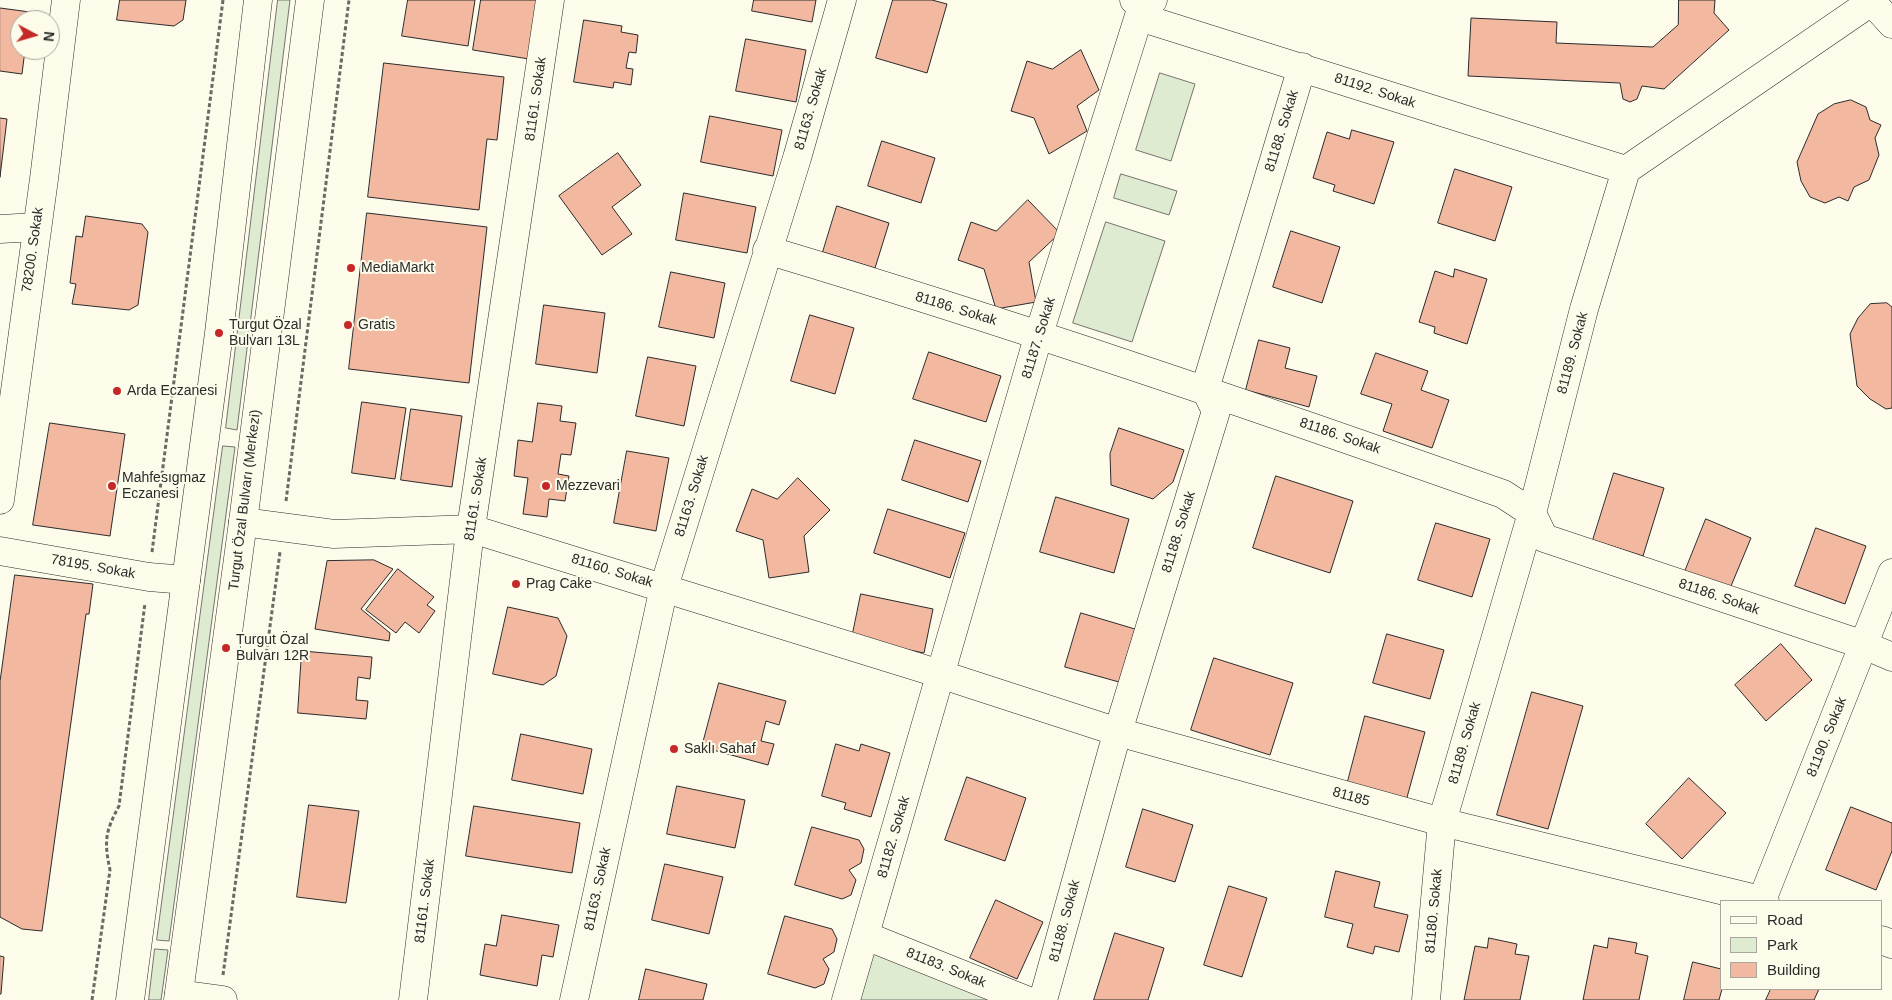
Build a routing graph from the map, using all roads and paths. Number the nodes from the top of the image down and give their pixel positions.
1 (66, 0) edge
2 (223, 0) edge
3 (258, 0) edge
4 (310, 0) edge
5 (349, 0) edge
6 (550, 0) edge
7 (842, 0) edge
8 (1144, 1) edge
9 (1871, 1) edge
10 (1892, 24) edge
11 (1302, 67) junction
12 (1626, 170) junction
13 (36, 227) junction
14 (0, 229) edge
15 (767, 250) junction
16 (1039, 334) junction
17 (1205, 389) junction
18 (0, 500) edge
19 (286, 502) dead end
20 (1532, 512) junction
21 (243, 522) junction
22 (472, 529) junction
23 (0, 551) edge
24 (280, 553) dead end
25 (151, 556) dead end
26 (1892, 573) edge
27 (186, 580) junction
28 (664, 587) junction
29 (146, 598) dead end
30 (1864, 645) junction
31 (1892, 658) edge
32 (942, 674) junction
33 (1118, 732) junction
34 (1442, 822) junction
35 (1760, 900) edge
36 (1764, 900) edge
37 (866, 936) junction
38 (223, 991) edge
39 (179, 997) edge
40 (92, 1000) edge
41 (130, 1000) edge
42 (413, 1000) edge
43 (574, 1000) edge
44 (846, 1000) edge
45 (1026, 1000) edge
46 (1044, 1000) edge
47 (1426, 1000) edge

1 - 13 street, 78200. Sokak
2 - 25 path
3 - 27 street
4 - 21 street, Turgut Özal Bulvarı (Merkezi)
5 - 19 path
6 - 22 street, 81161. Sokak
7 - 15 street, 81163. Sokak
8 - 11 street, 81192. Sokak
8 - 16 street, 81187. Sokak
9 - 10 street
9 - 12 street
11 - 12 street, 81192. Sokak
11 - 17 street, 81188. Sokak
12 - 20 street, 81189. Sokak
13 - 14 street
13 - 18 street, 78200. Sokak
15 - 16 street, 81186. Sokak
15 - 28 street, 81163. Sokak
16 - 17 street, 81186. Sokak
16 - 32 street, 81187. Sokak
17 - 20 street, 81186. Sokak
17 - 33 street, 81188. Sokak
20 - 30 street, 81186. Sokak
20 - 34 street, 81189. Sokak
21 - 22 street, 81160. Sokak
21 - 39 street, Turgut Özal Bulvarı (Merkezi)
22 - 28 street, 81160. Sokak
22 - 42 street, 81161. Sokak
23 - 27 street, 78195. Sokak
24 - 38 path
26 - 30 street, 81190. Sokak
27 - 41 street
28 - 32 street, 81160. Sokak
28 - 43 street, 81163. Sokak
29 - 40 path
30 - 31 street, 81186. Sokak
30 - 36 street, 81190. Sokak
32 - 33 street, 81185
32 - 37 street, 81182. Sokak
33 - 34 street, 81185
33 - 46 street, 81188. Sokak
34 - 35 street, 81185
34 - 47 street, 81180. Sokak
37 - 44 street, 81182. Sokak
37 - 45 street, 81183. Sokak
38 - 39 street

